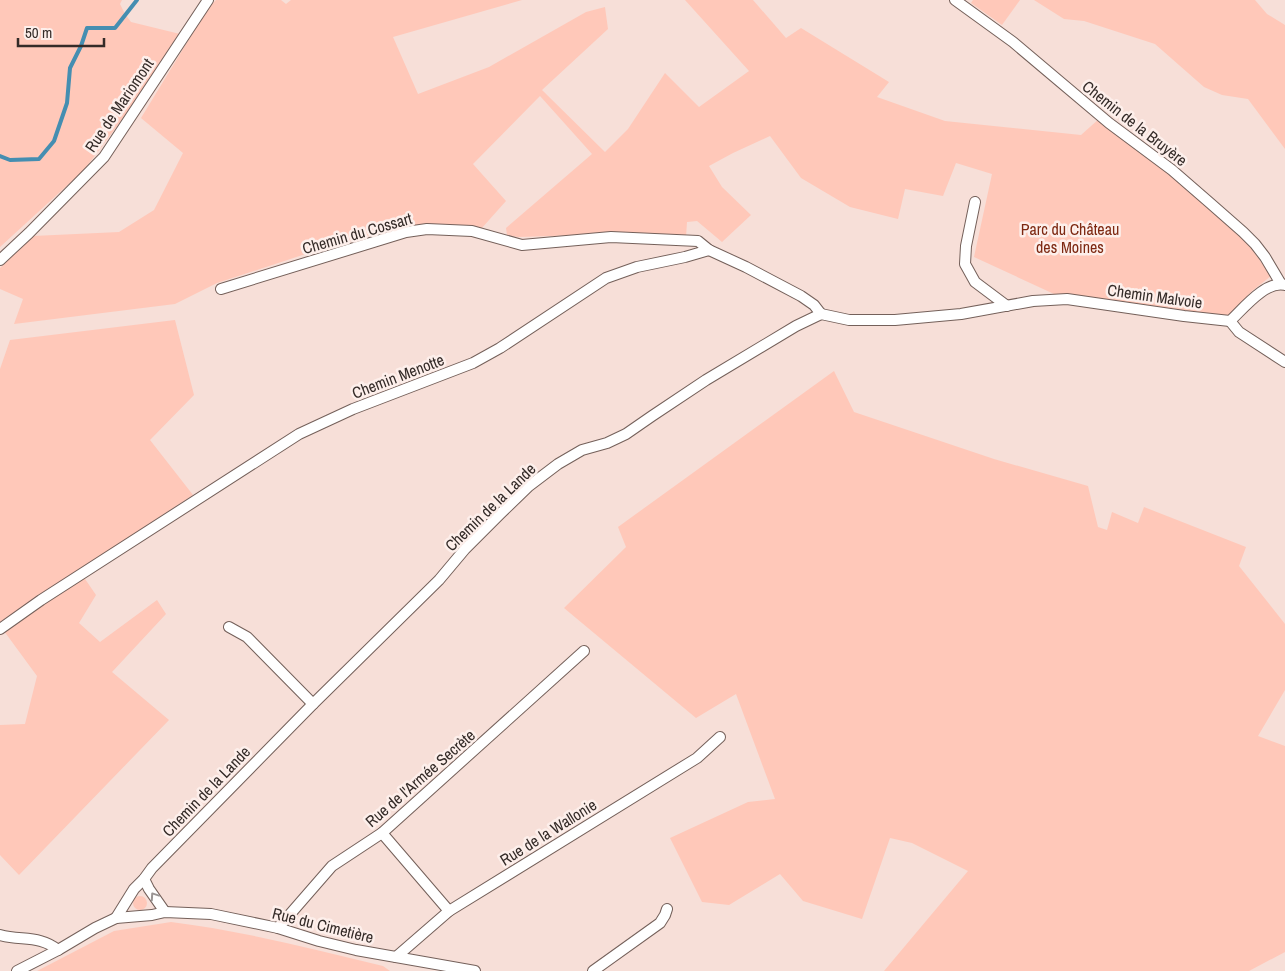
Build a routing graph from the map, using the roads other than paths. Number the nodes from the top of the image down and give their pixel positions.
1 (208, 0) edge
2 (955, 0) edge
3 (975, 202) dead end
4 (709, 250) junction
5 (0, 260) edge
6 (1283, 285) edge
7 (221, 289) dead end
8 (1007, 306) junction
9 (821, 314) junction
10 (1230, 321) junction
11 (1285, 362) edge
12 (229, 627) dead end
13 (0, 629) edge
14 (584, 651) dead end
15 (313, 704) junction
16 (720, 737) dead end
17 (382, 833) junction
18 (144, 879) junction
19 (667, 909) dead end
20 (449, 911) junction
21 (165, 912) junction
22 (116, 918) junction
23 (278, 928) junction
24 (0, 935) edge
25 (58, 950) junction
26 (396, 957) junction
27 (17, 971) edge
28 (475, 971) edge
29 (593, 971) edge

1 - 5 street, Rue de Mariomont
2 - 6 street, Chemin de la Bruyère
3 - 8 street
4 - 7 street, Chemin du Cossart
4 - 9 street
4 - 13 street, Chemin Menotte
6 - 10 street
8 - 9 street, Chemin Malvoie
8 - 10 street, Chemin Malvoie
9 - 15 street, Chemin de la Lande
10 - 11 street
12 - 15 street
14 - 17 street, Rue de l'Armée Secrète
15 - 18 street, Chemin de la Lande
16 - 20 street, Rue de la Wallonie
17 - 20 street
17 - 23 street, Rue de l'Armée Secrète
21 -> 18 street
18 - 22 street, Chemin de la Lande
19 - 29 street
20 - 26 street, Rue de la Wallonie
21 - 22 street, Rue du Cimetière
21 - 23 street, Rue du Cimetière
22 - 25 street
23 - 26 street, Rue du Cimetière
24 - 25 street
25 - 27 street
26 - 28 street, Rue du Cimetière

